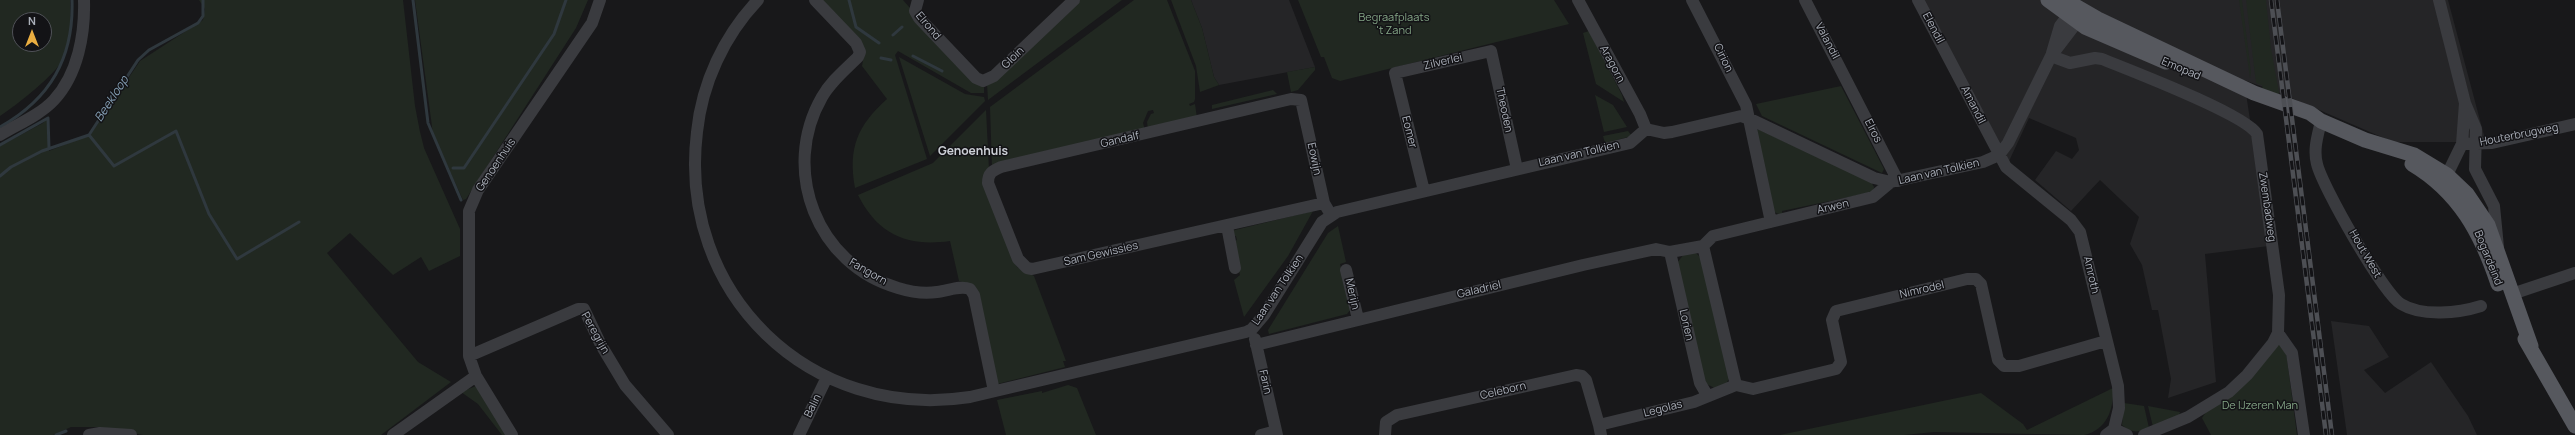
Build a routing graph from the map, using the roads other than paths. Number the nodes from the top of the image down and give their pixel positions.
1 (84, 0) edge
2 (600, 0) edge
3 (758, 0) edge
4 (815, 0) edge
5 (918, 0) edge
6 (1074, 0) edge
7 (1578, 0) edge
8 (1692, 0) edge
9 (1805, 0) edge
10 (1918, 0) edge
11 (2048, 0) edge
12 (2439, 0) edge
13 (2071, 11) edge
14 (949, 50) joint
15 (1491, 51) joint
16 (1948, 55) joint
17 (2051, 56) junction
18 (1395, 73) joint
19 (1848, 82) joint
20 (1301, 100) joint
21 (2465, 103) junction
22 (1750, 119) junction
23 (2321, 122) junction
24 (2575, 124) edge
25 (1646, 129) junction
26 (0, 135) edge
27 (2462, 144) junction
28 (2476, 144) junction
29 (1999, 155) junction
30 (1517, 169) junction
31 (2444, 180) junction
32 (1894, 182) junction
33 (1424, 191) junction
34 (1324, 203) junction
35 (1331, 215) junction
36 (1003, 221) joint
37 (1771, 222) junction
38 (1227, 226) junction
39 (1703, 246) junction
40 (2498, 248) junction
41 (1670, 252) junction
42 (1235, 268) dead end
43 (1346, 270) dead end
44 (2575, 273) edge
45 (2512, 294) junction
46 (2482, 306) dead end
47 (1358, 319) junction
48 (1252, 329) junction
49 (2278, 333) junction
50 (2106, 341) junction
51 (1256, 345) junction
52 (2531, 346) junction
53 (469, 356) junction
54 (476, 376) junction
55 (827, 377) junction
56 (1736, 385) junction
57 (994, 391) junction
58 (1707, 395) junction
59 (2575, 426) edge
60 (1600, 430) edge
61 (2110, 432) edge
62 (1276, 433) edge
63 (89, 435) edge
64 (131, 435) edge
65 (394, 435) edge
66 (512, 435) edge
67 (668, 435) edge
68 (799, 435) edge
69 (1261, 435) edge
70 (1385, 435) edge
71 (2127, 435) edge
72 (2144, 435) edge
73 (2304, 435) edge

1 - 26 street
2 - 53 street, Genoenhuis
3 - 55 street, Laan van Tolkien
4 - 57 street, Fangorn
5 - 14 street, Elrond
6 - 14 street, Gloin
7 - 25 street, Aragorn
8 - 22 street, Cirion
9 - 19 street, Valandil
10 - 16 street, Elendil
11 - 13 main road, Emopad
12 - 21 street, Bogardeind
13 - 17 street
13 - 23 main road, Emopad
15 - 18 street, Zilverlei
15 - 30 street, Theoden
16 - 29 street, Amandil
17 - 29 street
17 - 49 street, Zwembadweg
18 - 33 street, Eomer
19 - 32 street, Elros
20 - 34 street, Eowijn
20 - 36 street, Gandalf
21 - 27 street, Bogardeind
21 - 28 street, Bogardeind
22 - 25 street, Laan van Tolkien
22 - 32 street, Laan van Tolkien
22 - 37 street
23 - 31 main road, Emopad
23 - 46 street, Hout West
24 - 28 street, Houterbrugweg
25 - 30 street, Laan van Tolkien
27 - 28 street, Houterbrugweg
27 - 31 street, Bogardeind
28 - 40 street, Bogardeind
29 - 32 street, Laan van Tolkien
29 - 50 street, Amroth
30 - 33 street, Laan van Tolkien
31 - 40 main road, Bogardeind
31 - 52 main road, Bogardeind
32 - 37 street, Arwen
33 - 35 street, Laan van Tolkien
34 - 35 street, Eowijn
34 - 38 street, Sam Gewissies
35 - 48 street, Laan van Tolkien
36 - 38 street, Sam Gewissies
37 - 39 street, Arwen
38 - 42 street
39 - 41 street, Galadriel
39 - 56 street
40 - 45 main road, Bogardeind
41 - 47 street, Galadriel
41 - 58 street, Lorien
43 - 47 street, Merijn
44 - 45 street
45 - 52 main road, Bogardeind
47 - 51 street, Galadriel
48 - 51 street, Farin
48 - 57 street, Laan van Tolkien
49 - 72 street
49 - 73 street
50 - 56 street, Nimrodel
50 - 61 street, Amroth
51 - 62 street, Farin
52 - 59 main road, Bogardeind
53 - 54 street, Genoenhuis
53 - 67 street, Peregrijn
54 - 65 street
54 - 66 street, Genoenhuis
55 - 57 street, Laan van Tolkien
55 - 68 street, Balin
56 - 58 street, Legolas
58 - 60 street, Legolas
60 - 70 street, Celeborn
61 - 71 street
62 - 69 street
63 - 64 street

